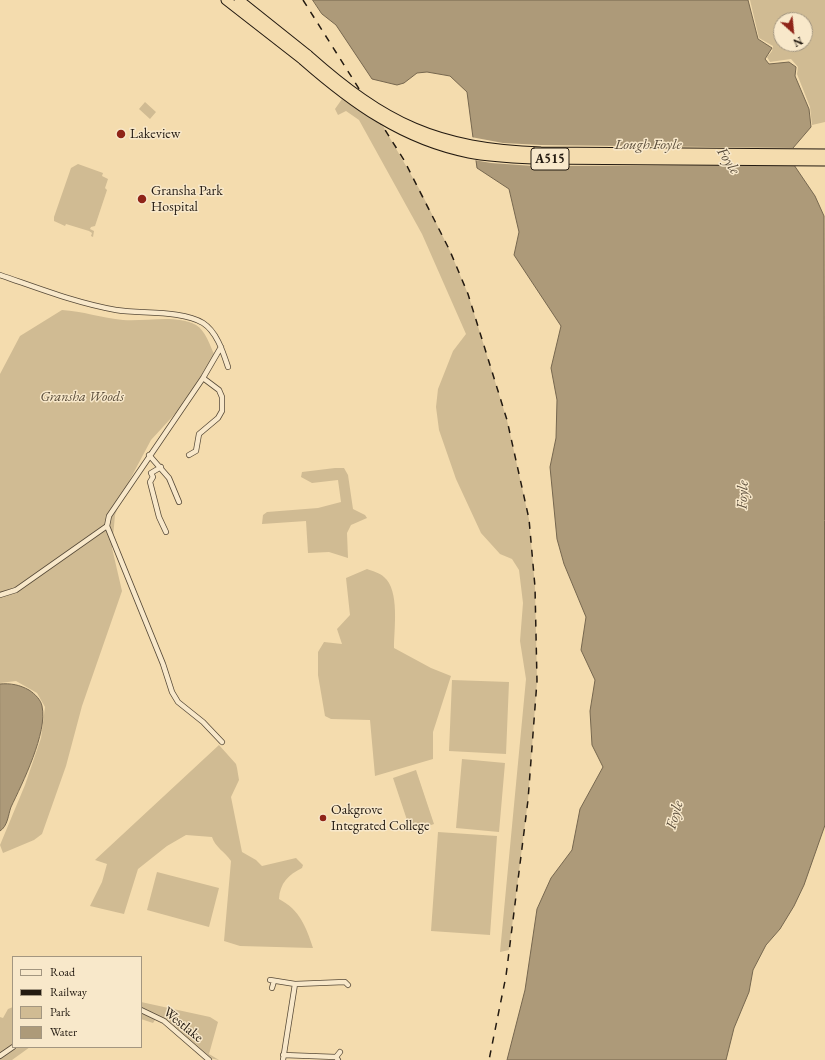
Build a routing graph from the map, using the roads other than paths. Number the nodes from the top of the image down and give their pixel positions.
1 (226, 0) edge
2 (239, 0) edge
3 (305, 58) junction
4 (825, 154) edge
5 (825, 161) edge
6 (0, 274) edge
7 (221, 348) junction
8 (228, 367) dead end
9 (203, 378) junction
10 (150, 455) junction
11 (189, 455) dead end
12 (161, 467) junction
13 (179, 502) dead end
14 (107, 526) junction
15 (166, 532) dead end
16 (0, 595) edge
17 (222, 742) dead end
18 (348, 977) dead end
19 (295, 984) junction
20 (272, 988) dead end
21 (142, 1010) edge
22 (12, 1048) edge
23 (340, 1052) dead end
24 (0, 1056) edge
25 (283, 1058) edge
26 (337, 1058) edge
27 (209, 1060) edge

1 - 3 highway, A515
2 - 3 highway, A515
3 - 4 highway, A515, bridge
3 - 5 highway, A515, bridge
6 - 7 street
7 - 8 street
7 - 9 street
9 - 10 street
9 - 11 street
10 - 12 street
10 - 14 street
12 - 13 street
12 - 15 street
14 - 16 street
14 - 17 street
18 - 19 street
19 - 20 street
19 - 25 street
21 - 27 street, Westlake
22 - 24 street
23 - 26 street
25 - 26 street

